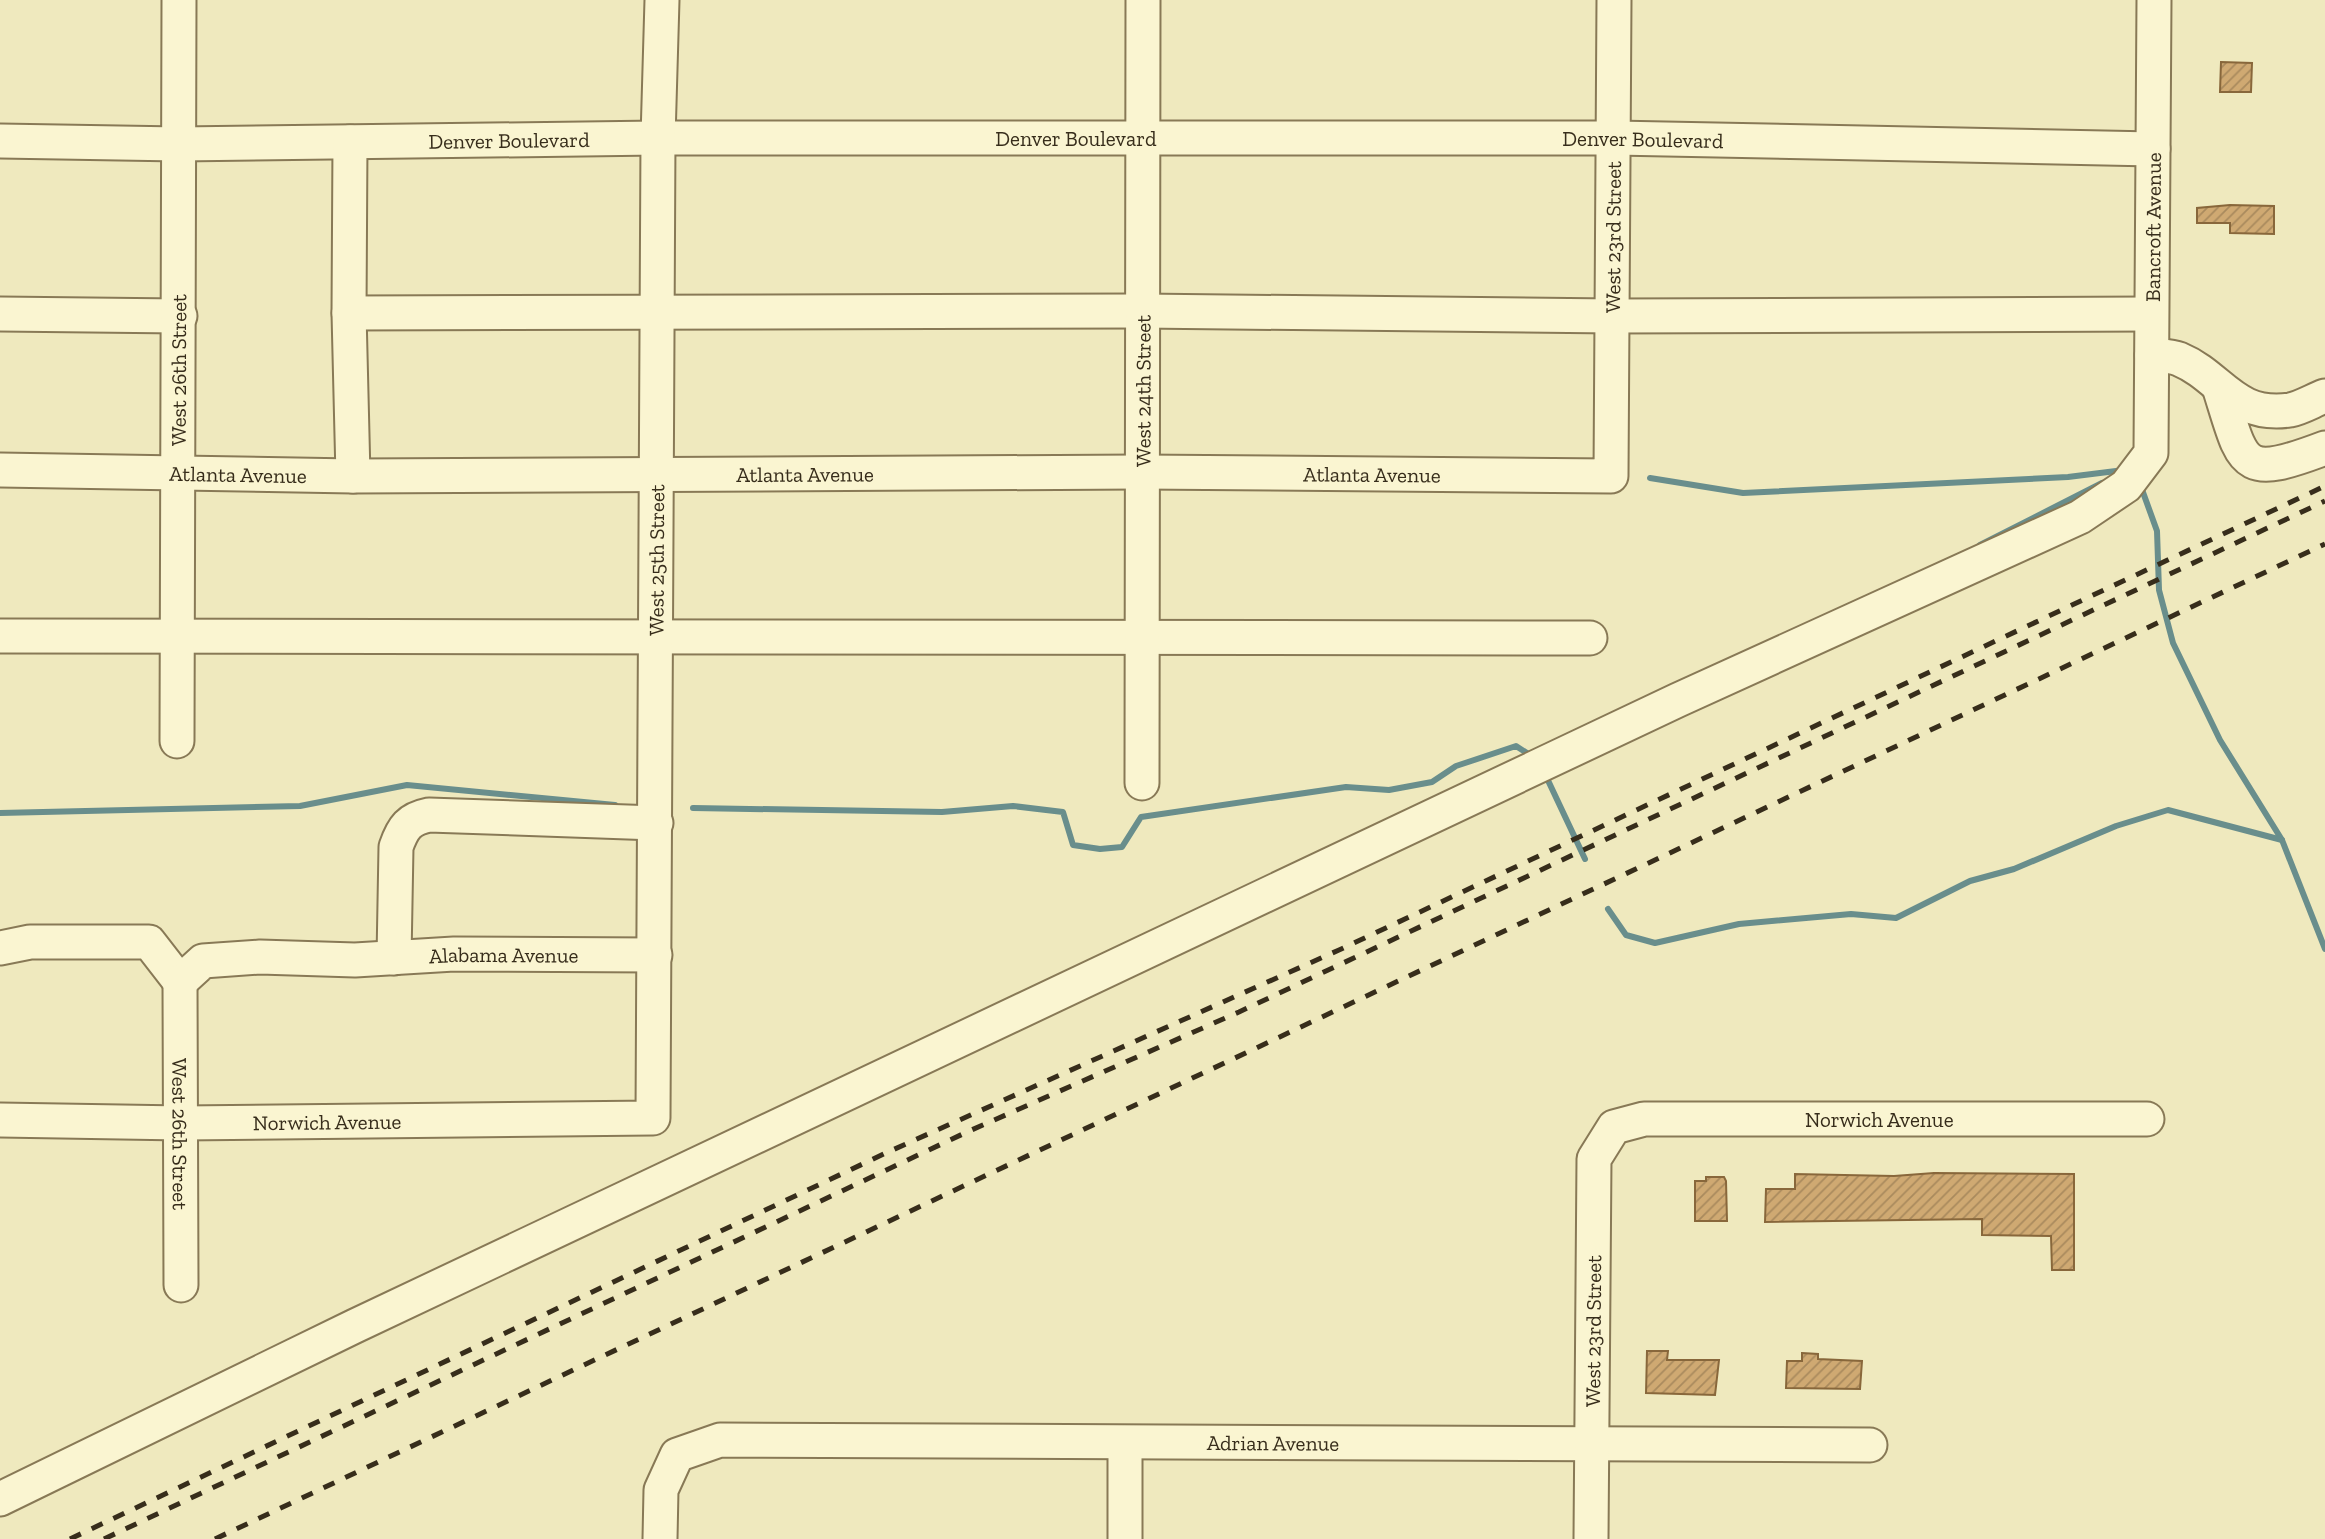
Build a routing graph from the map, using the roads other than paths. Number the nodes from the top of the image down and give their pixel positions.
1 (179, 0) edge
2 (662, 0) edge
3 (1143, 0) edge
4 (1614, 0) edge
5 (2154, 0) edge
6 (658, 138) junction
7 (1615, 138) junction
8 (1143, 140) junction
9 (0, 141) edge
10 (350, 142) junction
11 (179, 144) junction
12 (2152, 149) junction
13 (1142, 311) junction
14 (657, 312) junction
15 (349, 313) junction
16 (0, 314) edge
17 (2151, 314) junction
18 (180, 316) junction
19 (1613, 316) junction
20 (2152, 355) junction
21 (2220, 390) junction
22 (2325, 396) edge
23 (2325, 448) edge
24 (0, 470) edge
25 (176, 471) junction
26 (1140, 472) junction
27 (656, 475) junction
28 (353, 476) junction
29 (1611, 476) joint
30 (177, 635) junction
31 (0, 636) edge
32 (656, 636) junction
33 (1142, 637) junction
34 (1590, 638) dead end
35 (177, 741) dead end
36 (1142, 783) dead end
37 (656, 823) junction
38 (0, 948) edge
39 (655, 955) junction
40 (394, 958) junction
41 (180, 982) junction
42 (653, 1118) joint
43 (2147, 1119) dead end
44 (0, 1120) edge
45 (182, 1123) junction
46 (1614, 1127) joint
47 (181, 1285) dead end
48 (1592, 1442) junction
49 (1125, 1443) junction
50 (1870, 1445) dead end
51 (0, 1499) edge
52 (660, 1539) edge
53 (1125, 1539) edge
54 (1591, 1539) edge

1 - 11 street, West 26th Street
2 - 6 street, West 25th Street
3 - 8 street, West 24th Street
4 - 7 street, West 23rd Street
5 - 12 street, Bancroft Avenue
6 - 8 street, Denver Boulevard
6 - 10 street, Denver Boulevard
6 - 14 street, West 25th Street
7 - 8 street, Denver Boulevard
7 - 12 street, Denver Boulevard
7 - 19 street, West 23rd Street
8 - 13 street, West 24th Street
9 - 11 street, Denver Boulevard
10 - 11 street, Denver Boulevard
10 - 15 street
11 - 18 street, West 26th Street
12 - 17 street, Bancroft Avenue
13 - 14 street
13 - 19 street
13 - 26 street, West 24th Street
14 - 15 street
14 - 27 street, West 25th Street
15 - 28 street
16 - 18 street
17 - 19 street
17 - 20 street, Bancroft Avenue
18 - 25 street, West 26th Street
19 - 29 street, West 23rd Street
20 - 21 street
20 - 51 street, Bancroft Avenue
21 - 22 street
21 - 23 street
24 - 25 street, Atlanta Avenue
25 - 28 street, Atlanta Avenue
25 - 30 street, West 26th Street
26 - 27 street, Atlanta Avenue
26 - 29 street, Atlanta Avenue
26 - 33 street, West 24th Street
27 - 28 street, Atlanta Avenue
27 - 32 street, West 25th Street
30 - 31 street
30 - 32 street
30 - 35 street, West 26th Street
32 - 33 street
32 - 37 street, West 25th Street
33 - 34 street
33 - 36 street, West 24th Street
37 - 39 street, West 25th Street
37 - 40 street
38 - 41 street
39 - 40 street, Alabama Avenue
39 - 42 street, West 25th Street
40 - 41 street, Alabama Avenue
41 - 45 street, West 26th Street
42 - 45 street, Norwich Avenue
43 - 46 street, Norwich Avenue
44 - 45 street, Norwich Avenue
45 - 47 street, West 26th Street
46 - 48 street, West 23rd Street
48 - 49 street, Adrian Avenue
48 - 50 street, Adrian Avenue
48 - 54 street, West 23rd Street
49 - 52 street, Adrian Avenue
49 - 53 street

